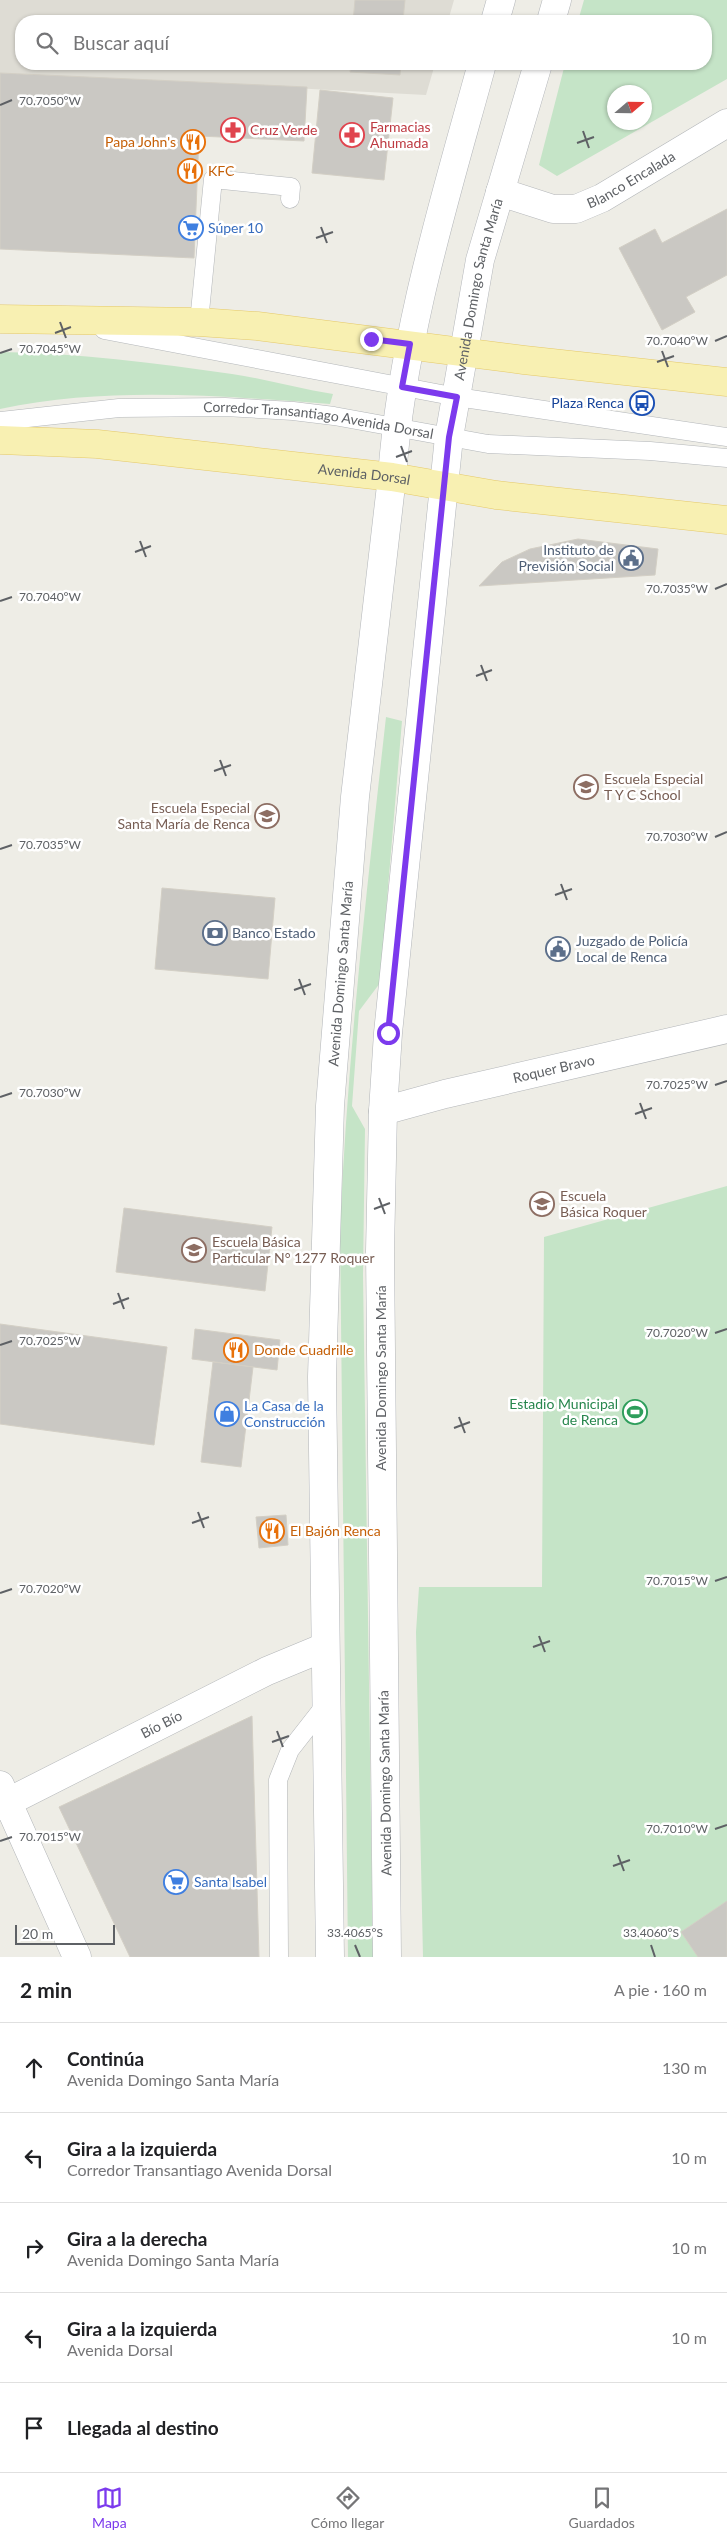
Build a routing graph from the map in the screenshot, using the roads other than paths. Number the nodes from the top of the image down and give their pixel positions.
1 (501, 0) edge
2 (558, 0) edge
3 (497, 15) edge
4 (553, 15) edge
5 (480, 70) edge
6 (536, 70) edge
7 (727, 123) edge
8 (500, 192) junction
9 (290, 199) dead end
10 (0, 319) edge
11 (52, 320) junction
12 (199, 322) junction
13 (410, 344) junction
14 (463, 351) junction
15 (727, 382) edge
16 (402, 387) junction
17 (457, 397) junction
18 (0, 422) edge
19 (395, 426) junction
20 (449, 437) junction
21 (727, 437) edge
22 (0, 440) edge
23 (727, 458) edge
24 (392, 477) junction
25 (445, 486) junction
26 (727, 520) edge
27 (727, 1029) edge
28 (383, 1111) junction
29 (326, 1647) junction
30 (326, 1704) junction
31 (3, 1797) edge
32 (77, 1957) edge
33 (279, 1957) edge
34 (330, 1957) edge
35 (388, 1957) edge

1 - 3 main road
2 - 4 main road
5 - 13 main road, Avenida Domingo Santa María
6 - 8 main road, Avenida Domingo Santa María
7 - 8 main road, Blanco Encalada
8 - 14 main road, Avenida Domingo Santa María
9 - 12 lane
10 - 11 main road
11 - 12 main road
11 - 16 lane
12 - 13 main road
13 - 14 main road
13 - 16 main road, Avenida Domingo Santa María
14 - 15 main road
14 - 17 main road, Avenida Domingo Santa María
16 - 17 lane
16 - 19 main road, Avenida Domingo Santa María
17 - 20 main road, Avenida Domingo Santa María
17 - 21 lane
18 - 19 lane, Corredor Transantiago Avenida Dorsal
19 - 20 lane, Corredor Transantiago Avenida Dorsal
19 - 24 main road, Avenida Domingo Santa María
20 - 23 lane, Corredor Transantiago Avenida Dorsal
20 - 25 main road, Avenida Domingo Santa María
22 - 24 main road, Avenida Dorsal
24 - 25 main road, Avenida Dorsal
24 - 29 main road, Avenida Domingo Santa María
25 - 26 main road, Avenida Dorsal
25 - 28 main road, Avenida Domingo Santa María
27 - 28 main road, Roquer Bravo
28 - 35 main road, Avenida Domingo Santa María
29 - 30 main road, Avenida Domingo Santa María
29 - 31 main road, Bío Bío
30 - 33 lane
30 - 34 main road, Avenida Domingo Santa María
31 - 32 main road

